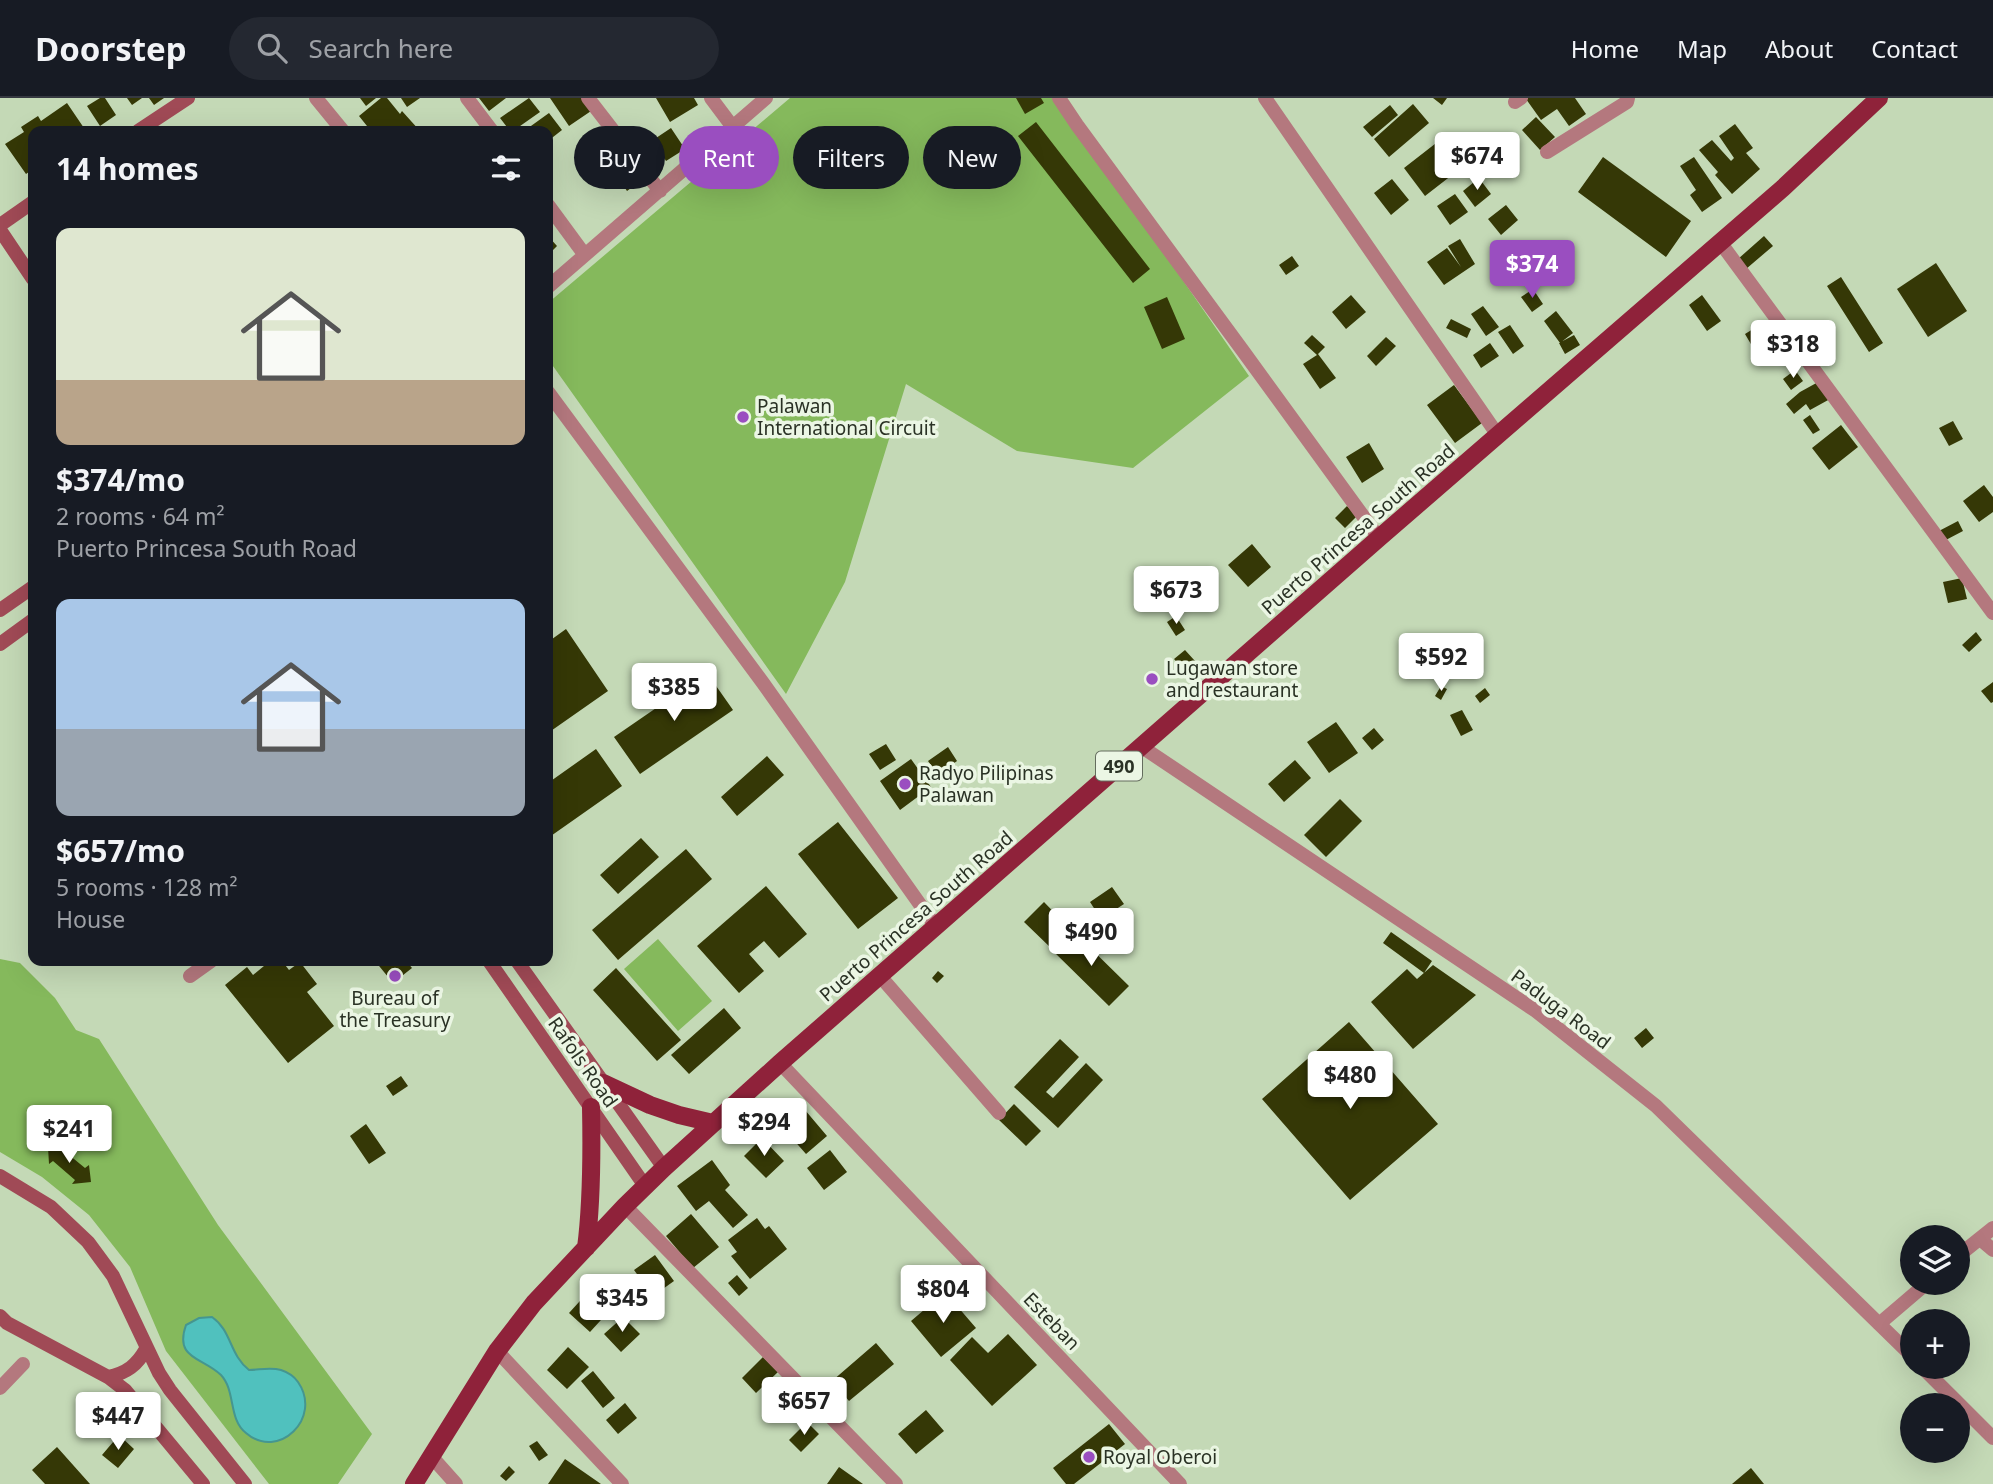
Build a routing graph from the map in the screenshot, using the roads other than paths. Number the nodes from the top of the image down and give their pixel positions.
1 (188, 98) edge
2 (316, 98) edge
3 (467, 98) edge
4 (588, 98) edge
5 (711, 98) edge
6 (766, 98) edge
7 (1059, 98) edge
8 (1265, 98) edge
9 (1628, 98) edge
10 (1880, 98) edge
11 (146, 126) edge
12 (339, 126) edge
13 (488, 126) edge
14 (732, 126) joint
15 (1547, 152) dead end
16 (679, 174) edge
17 (660, 191) junction
18 (28, 205) edge
19 (553, 212) edge
20 (0, 225) edge
21 (0, 230) edge
22 (1720, 242) junction
23 (584, 254) junction
24 (28, 272) edge
25 (553, 282) edge
26 (553, 399) edge
27 (1497, 434) junction
28 (1379, 538) junction
29 (28, 590) edge
30 (0, 610) edge
31 (1993, 613) edge
32 (28, 624) edge
33 (0, 644) edge
34 (1142, 747) junction
35 (936, 927) junction
36 (204, 966) edge
37 (492, 966) edge
38 (521, 966) edge
39 (190, 976) dead end
40 (880, 976) junction
41 (780, 1063) junction
42 (603, 1083) junction
43 (591, 1107) junction
44 (999, 1113) dead end
45 (713, 1123) junction
46 (664, 1168) junction
47 (0, 1176) edge
48 (646, 1186) junction
49 (625, 1206) junction
50 (1993, 1228) edge
51 (1980, 1238) junction
52 (1970, 1246) edge
53 (586, 1248) junction
54 (1993, 1250) edge
55 (1913, 1295) edge
56 (0, 1316) edge
57 (1879, 1324) junction
58 (1900, 1344) edge
59 (146, 1349) junction
60 (497, 1351) junction
61 (23, 1364) dead end
62 (108, 1377) junction
63 (1934, 1379) edge
64 (0, 1388) edge
65 (1993, 1438) edge
66 (431, 1456) junction
67 (203, 1484) edge
68 (245, 1484) edge
69 (414, 1484) edge
70 (456, 1484) edge
71 (622, 1484) edge
72 (896, 1484) edge
73 (1180, 1484) edge

1 - 11 street
2 - 12 street
3 - 13 street
4 - 17 street
5 - 14 street
6 - 14 street
7 - 28 street
8 - 27 street
9 - 15 street
10 - 22 main road, Puerto Princesa South Road / 490
16 - 17 street
17 - 23 street
18 - 20 street
19 - 23 street
21 - 24 street
22 - 27 main road, Puerto Princesa South Road / 490
22 - 31 street
23 - 25 street
26 - 35 street
27 - 28 main road, Puerto Princesa South Road / 490
28 - 34 main road, Puerto Princesa South Road / 490
29 - 30 street
32 - 33 street
34 - 35 main road, Puerto Princesa South Road / 490
34 - 57 street, Paduga Road
35 - 40 main road, Puerto Princesa South Road / 490
36 - 39 street
37 - 43 street, Rafols Road
38 - 42 street, Rafols Road
40 - 41 main road, Puerto Princesa South Road / 490
40 - 44 street
41 - 45 main road, Puerto Princesa South Road / 490
41 - 73 street, Esteban
42 - 45 main road
42 - 46 street, Rafols Road
43 - 48 street, Rafols Road
43 - 53 main road
45 - 46 main road, Puerto Princesa South Road / 490
46 - 48 main road, Puerto Princesa South Road / 490
47 - 59 street
48 - 49 main road, Puerto Princesa South Road / 490
49 - 53 main road, Puerto Princesa South Road / 490
49 - 72 street
50 - 51 street
51 - 52 street
51 - 54 street
53 - 60 main road, Puerto Princesa South Road / 490
55 - 57 street
56 - 62 street
57 - 58 street, Paduga Road
59 - 62 street
59 - 68 street
60 - 66 main road, Puerto Princesa South Road / 490
60 - 71 street
61 - 64 street
62 - 67 street
63 - 65 street
66 - 69 main road, Puerto Princesa South Road / 490
66 - 70 street

